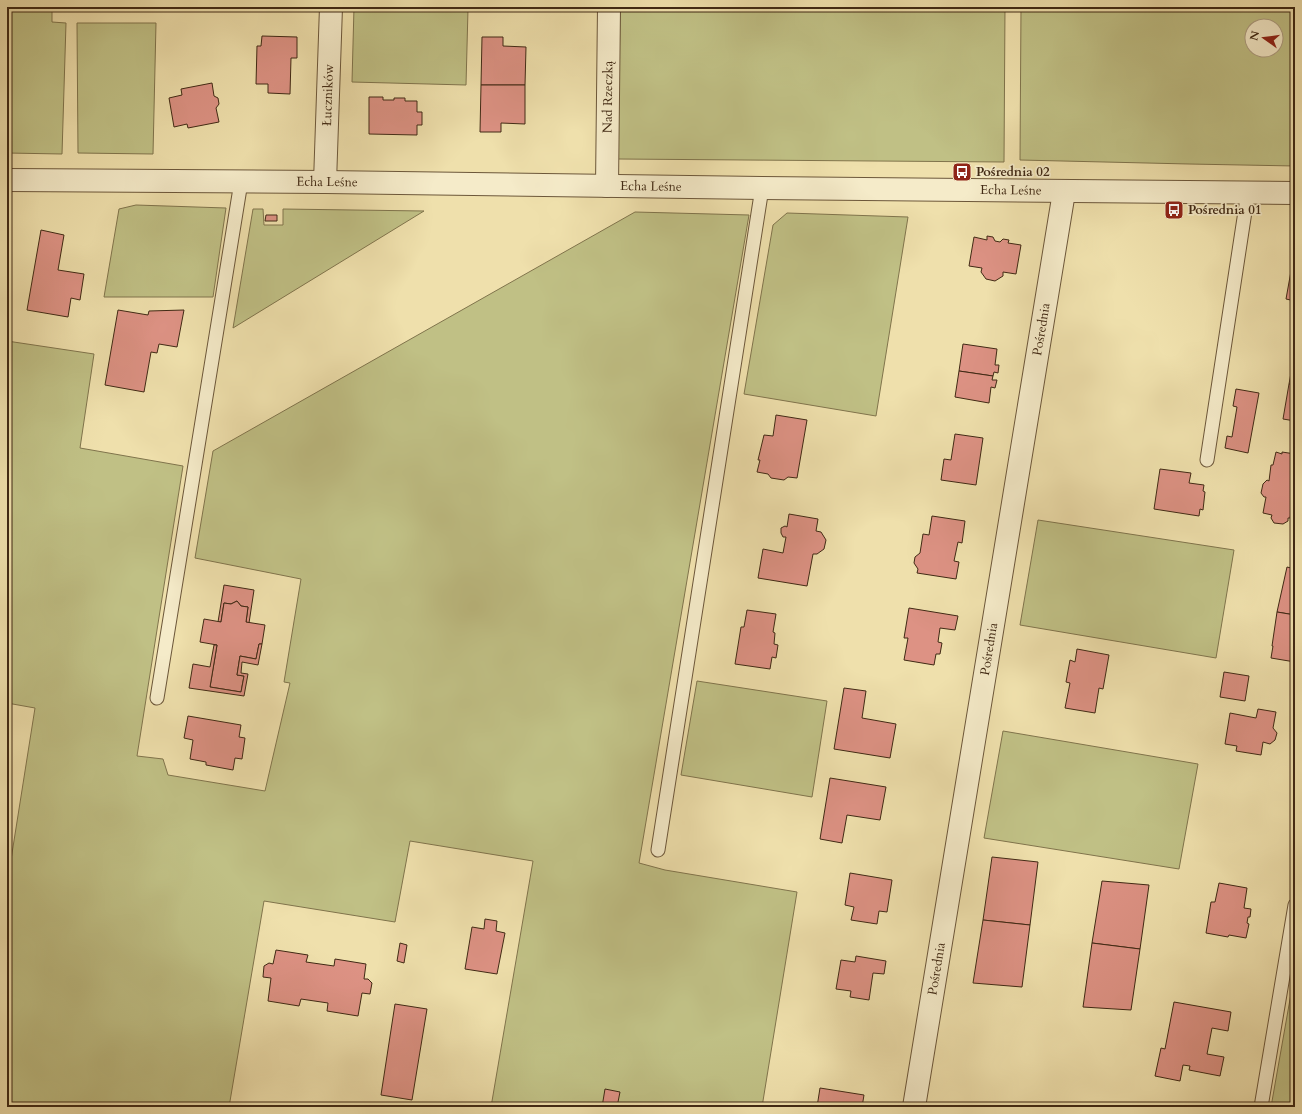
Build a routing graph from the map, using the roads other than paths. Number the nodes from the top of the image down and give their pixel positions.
1 (331, 7) edge
2 (609, 7) edge
3 (7, 180) edge
4 (241, 182) junction
5 (325, 182) junction
6 (607, 186) junction
7 (762, 188) junction
8 (1064, 192) junction
9 (1248, 192) junction
10 (1295, 193) edge
11 (1207, 460) dead end
12 (157, 698) dead end
13 (658, 850) dead end
14 (1295, 905) edge
15 (914, 1107) edge
16 (1261, 1107) edge

1 - 5 street, Łuczników
2 - 6 street, Nad Rzeczką
3 - 4 street, Echa Leśne
4 - 5 street, Echa Leśne
4 - 12 lane
5 - 6 street, Echa Leśne
6 - 7 street, Echa Leśne
7 - 8 street, Echa Leśne
7 - 13 lane
8 - 9 street, Echa Leśne
8 - 15 street, Pośrednia
9 - 10 street, Echa Leśne
9 - 11 lane
14 - 16 lane

